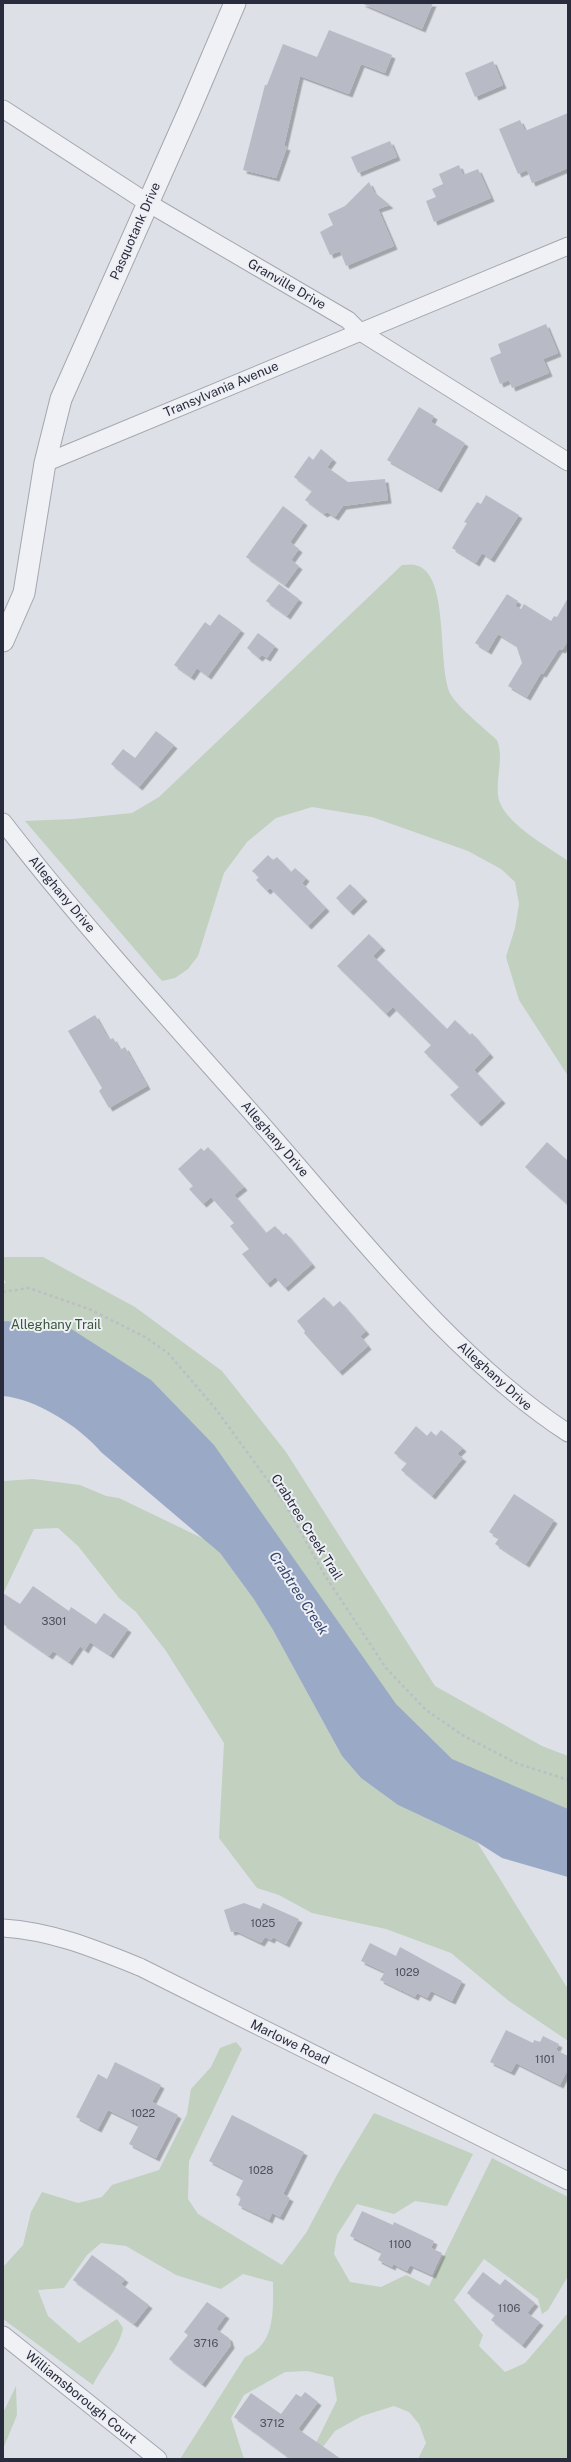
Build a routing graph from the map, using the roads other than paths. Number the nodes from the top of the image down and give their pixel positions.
1 (234, 3) edge
2 (3, 109) edge
3 (148, 203) junction
4 (568, 246) edge
5 (359, 331) junction
6 (568, 462) edge
7 (45, 463) junction
8 (3, 641) edge
9 (3, 822) edge
10 (568, 1433) edge
11 (3, 1928) edge
12 (568, 2181) edge
13 (3, 2335) edge
14 (158, 2459) edge

1 - 3 street, Pasquotank Drive
2 - 3 street, Granville Drive
3 - 5 street, Granville Drive
3 - 7 street, Pasquotank Drive
4 - 5 street, Transylvania Avenue
5 - 6 street, Granville Drive
5 - 7 street, Transylvania Avenue
7 - 8 street
9 - 10 street, Alleghany Drive
11 - 12 street, Marlowe Road
13 - 14 street, Williamsborough Court

